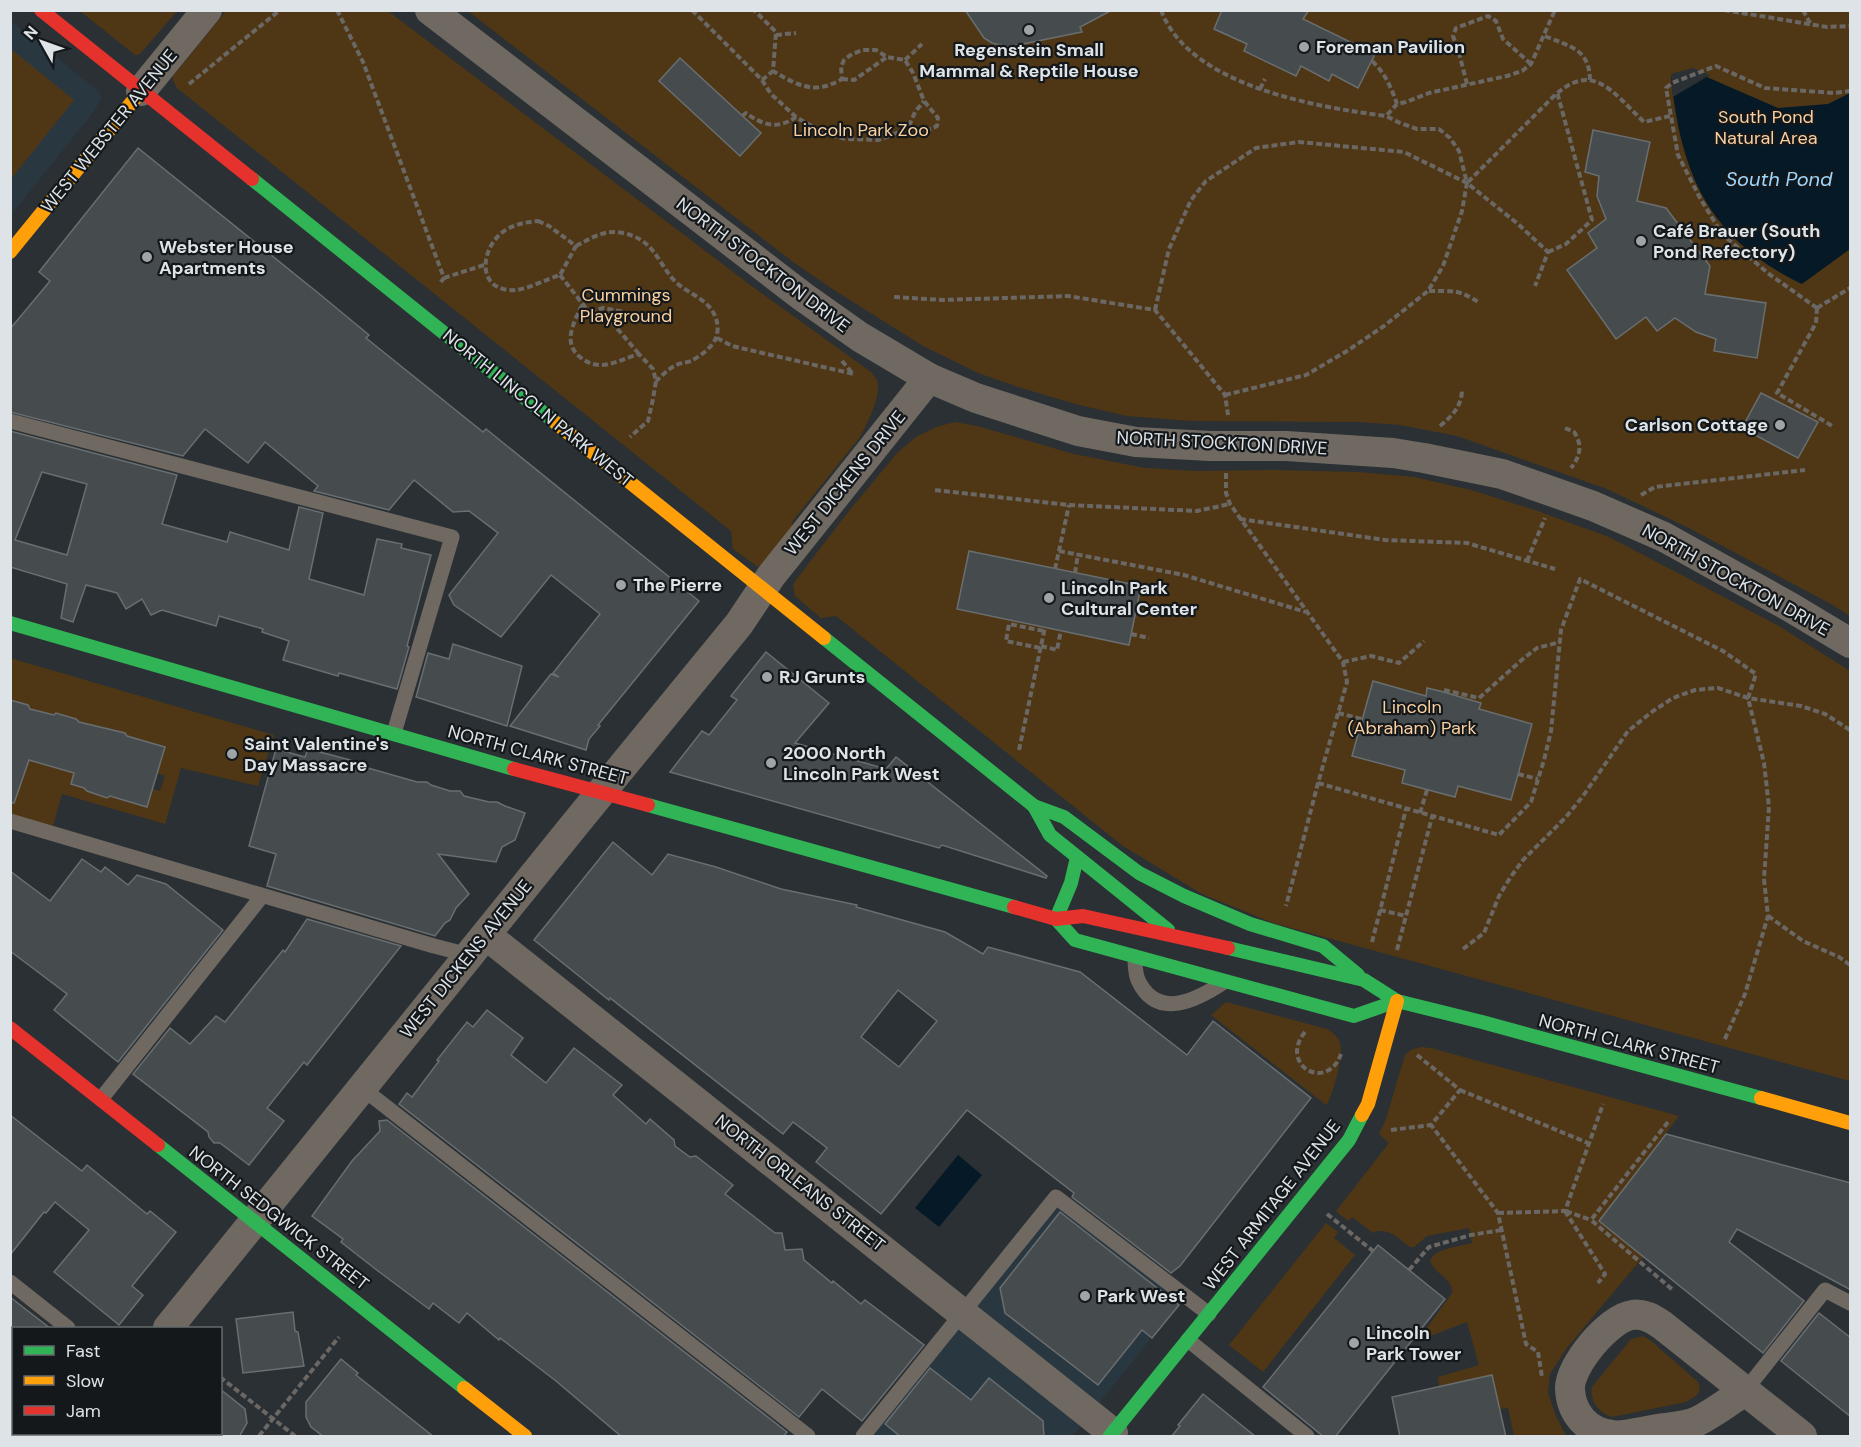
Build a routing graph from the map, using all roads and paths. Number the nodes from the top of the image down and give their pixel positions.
1 (41, 10) edge
2 (207, 10) edge
3 (280, 10) edge
4 (337, 10) edge
5 (430, 10) edge
6 (692, 10) edge
7 (754, 10) edge
8 (1161, 10) edge
9 (1555, 10) edge
10 (1724, 10) edge
11 (1803, 10) edge
12 (1737, 11) edge
13 (1811, 25) junction
14 (1851, 26) edge
15 (796, 33) dead end
16 (776, 35) junction
17 (1545, 36) junction
18 (922, 44) dead end
19 (887, 57) junction
20 (905, 60) junction
21 (1372, 61) dead end
22 (1532, 64) junction
23 (773, 71) junction
24 (842, 79) junction
25 (1265, 79) dead end
26 (762, 80) junction
27 (1590, 80) junction
28 (189, 84) dead end
29 (1467, 84) junction
30 (1260, 89) junction
31 (141, 91) junction
32 (1851, 91) edge
33 (1557, 92) junction
34 (924, 101) junction
35 (1397, 104) junction
36 (742, 116) dead end
37 (1386, 116) junction
38 (1670, 116) junction
39 (796, 117) junction
40 (909, 126) junction
41 (1467, 183) junction
42 (576, 246) junction
43 (10, 252) edge
44 (1548, 252) junction
45 (484, 265) junction
46 (560, 275) junction
47 (444, 278) junction
48 (439, 284) dead end
49 (1535, 286) dead end
50 (1851, 288) edge
51 (1428, 291) junction
52 (894, 297) dead end
53 (1480, 303) dead end
54 (582, 305) junction
55 (1817, 308) junction
56 (1155, 310) junction
57 (589, 312) junction
58 (625, 312) dead end
59 (717, 338) junction
60 (639, 354) junction
61 (837, 356) dead end
62 (929, 378) junction
63 (656, 381) junction
64 (1461, 391) dead end
65 (1225, 395) junction
66 (1228, 415) dead end
67 (10, 421) edge
68 (1440, 426) dead end
69 (1834, 427) dead end
70 (1564, 428) dead end
71 (630, 437) dead end
72 (1571, 468) dead end
73 (1805, 470) dead end
74 (1226, 471) dead end
75 (935, 490) dead end
76 (1641, 495) dead end
77 (1230, 504) junction
78 (1069, 505) junction
79 (1546, 514) dead end
80 (1240, 519) junction
81 (1059, 551) junction
82 (1078, 554) junction
83 (1527, 561) junction
84 (1055, 569) dead end
85 (1555, 569) dead end
86 (1075, 573) dead end
87 (763, 588) junction
88 (1306, 612) junction
89 (10, 623) edge
90 (1061, 630) dead end
91 (1131, 634) dead end
92 (1149, 638) dead end
93 (1424, 641) dead end
94 (1560, 642) junction
95 (1851, 643) edge
96 (1040, 647) junction
97 (1343, 663) junction
98 (1444, 690) dead end
99 (1748, 698) junction
100 (1338, 713) junction
101 (1362, 719) dead end
102 (1851, 730) edge
103 (394, 733) junction
104 (1019, 750) dead end
105 (1518, 774) dead end
106 (1538, 780) junction
107 (1318, 783) junction
108 (1426, 790) dead end
109 (601, 793) junction
110 (1034, 806) junction
111 (1406, 809) junction
112 (1420, 813) junction
113 (1432, 817) junction
114 (10, 821) edge
115 (1077, 857) junction
116 (262, 896) junction
117 (1285, 907) dead end
118 (1380, 910) junction
119 (1768, 915) junction
120 (1406, 916) junction
121 (1056, 919) junction
122 (1174, 935) junction
123 (1372, 942) dead end
124 (478, 945) junction
125 (1463, 949) dead end
126 (1397, 950) dead end
127 (1134, 957) junction
128 (1851, 965) edge
129 (1364, 980) junction
130 (1225, 982) junction
131 (1397, 1001) junction
132 (10, 1028) edge
133 (1312, 1029) dead end
134 (1724, 1041) dead end
135 (1341, 1054) dead end
136 (1417, 1055) dead end
137 (362, 1088) junction
138 (1460, 1090) junction
139 (101, 1100) junction
140 (1603, 1104) dead end
141 (1668, 1122) dead end
142 (1851, 1123) edge
143 (1431, 1125) junction
144 (1390, 1130) dead end
145 (1588, 1143) junction
146 (1565, 1211) junction
147 (1325, 1212) dead end
148 (1498, 1214) junction
149 (1591, 1220) junction
150 (255, 1221) junction
151 (1501, 1230) junction
152 (1373, 1251) dead end
153 (1409, 1270) dead end
154 (10, 1282) edge
155 (1598, 1283) dead end
156 (1674, 1291) dead end
157 (1851, 1303) edge
158 (963, 1313) junction
159 (1209, 1314) junction
160 (66, 1327) edge
161 (170, 1327) edge
162 (339, 1337) dead end
163 (1188, 1340) junction
164 (222, 1379) edge
165 (1544, 1386) dead end
166 (1744, 1392) junction
167 (273, 1419) junction
168 (1112, 1435) edge
169 (1307, 1436) edge
170 (259, 1437) edge
171 (295, 1437) edge
172 (525, 1437) edge
173 (808, 1437) edge
174 (863, 1437) edge
175 (1802, 1437) edge

1 - 31 street, NORTH LINCOLN PARK WEST
2 - 31 street, WEST WEBSTER AVENUE
3 - 28 path
4 - 47 path
5 - 62 street, NORTH STOCKTON DRIVE
6 - 26 path
7 - 16 path
8 - 30 path
9 - 17 path
10 - 12 path
11 - 13 path
12 - 13 path
13 - 14 path
15 - 16 path
16 - 23 path
17 - 22 path
17 - 27 path
18 - 20 path
19 - 20 path
19 - 24 path
19 - 24 path
20 - 34 path
21 - 35 path
22 - 29 path
22 - 29 path
23 - 24 path
23 - 26 path
25 - 30 path
26 - 39 path
27 - 33 path
27 - 38 path
29 - 35 path
30 - 37 path
31 - 43 street, WEST WEBSTER AVENUE
31 - 87 street, NORTH LINCOLN PARK WEST
32 - 38 path
33 - 41 path
33 - 44 path
34 - 40 path
34 - 40 path
35 - 37 path
36 - 39 path
37 - 41 path
38 - 55 path
39 - 40 path
41 - 44 path
41 - 51 path
41 - 56 path
42 - 45 path
42 - 46 path
42 - 59 path
44 - 49 path
45 - 46 path
45 - 47 path
46 - 54 path
47 - 48 path
50 - 55 path
51 - 53 path
51 - 65 path
52 - 56 path
54 - 57 path
54 - 60 path
55 - 69 path
56 - 65 path
57 - 58 path
57 - 60 path
59 - 61 path
59 - 63 path
60 - 63 path
62 - 87 street, WEST DICKENS DRIVE
62 - 95 street, NORTH STOCKTON DRIVE
63 - 71 path
64 - 68 path
65 - 66 path
67 - 103 lane
70 - 72 path
73 - 76 path
74 - 77 path
75 - 78 path
77 - 78 path
77 - 80 path
78 - 81 path
79 - 83 path
80 - 83 path
80 - 88 path
81 - 82 path
81 - 84 path
82 - 86 path
82 - 88 path
83 - 85 path
87 - 109 street, WEST DICKENS AVENUE
87 - 110 street, NORTH LINCOLN PARK WEST
88 - 97 path
89 - 103 street, NORTH CLARK STREET
90 - 96 path
91 - 92 path
93 - 97 path
94 - 98 path
94 - 99 path
94 - 106 path
96 - 96 path
96 - 104 path
97 - 100 path
99 - 102 path
99 - 119 path
99 - 125 path
100 - 101 path
100 - 107 path
103 - 109 street, NORTH CLARK STREET
105 - 106 path
106 - 113 path
107 - 111 path
107 - 117 path
108 - 112 path
109 - 121 street, NORTH CLARK STREET
109 - 124 street, WEST DICKENS AVENUE
110 - 115 street, NORTH LINCOLN PARK WEST
110 - 129 street, NORTH LINCOLN PARK WEST
111 - 112 path
111 - 118 path
112 - 113 path
113 - 120 path
114 - 116 lane
115 - 121 street
115 - 122 street, NORTH LINCOLN PARK WEST
116 - 124 lane
116 - 139 lane
118 - 120 path
118 - 123 path
119 - 128 path
119 - 134 path
120 - 126 path
121 - 122 street, NORTH CLARK STREET
121 - 127 street, NORTH CLARK STREET
122 - 129 street, NORTH CLARK STREET
122 - 130 street, NORTH LINCOLN PARK WEST
124 - 137 street, WEST DICKENS AVENUE
124 - 158 street, NORTH ORLEANS STREET
127 - 130 street, NORTH CLARK STREET
127 - 130 lane
129 - 131 street, NORTH CLARK STREET
130 - 131 street, NORTH CLARK STREET
131 - 142 street, NORTH CLARK STREET
131 - 159 street, WEST ARMITAGE AVENUE
132 - 139 street, NORTH SEDGWICK STREET
133 - 135 path
136 - 138 path
137 - 150 street, WEST DICKENS AVENUE
137 - 173 lane
138 - 143 path
138 - 145 path
139 - 150 street, NORTH SEDGWICK STREET
140 - 145 path
141 - 149 path
143 - 144 path
143 - 148 path
145 - 146 path
146 - 148 path
146 - 149 path
146 - 155 path
147 - 152 path
148 - 151 path
149 - 156 path
150 - 161 street, WEST DICKENS AVENUE
150 - 172 street, NORTH SEDGWICK STREET
151 - 153 path
151 - 165 path
154 - 160 lane
157 - 166 lane
158 - 159 lane
158 - 168 street, NORTH ORLEANS STREET
158 - 174 lane
159 - 163 street, WEST ARMITAGE AVENUE
162 - 167 path
163 - 168 street, WEST ARMITAGE AVENUE
163 - 169 lane
164 - 167 path
166 - 166 street
166 - 175 street
167 - 170 path
167 - 171 path

